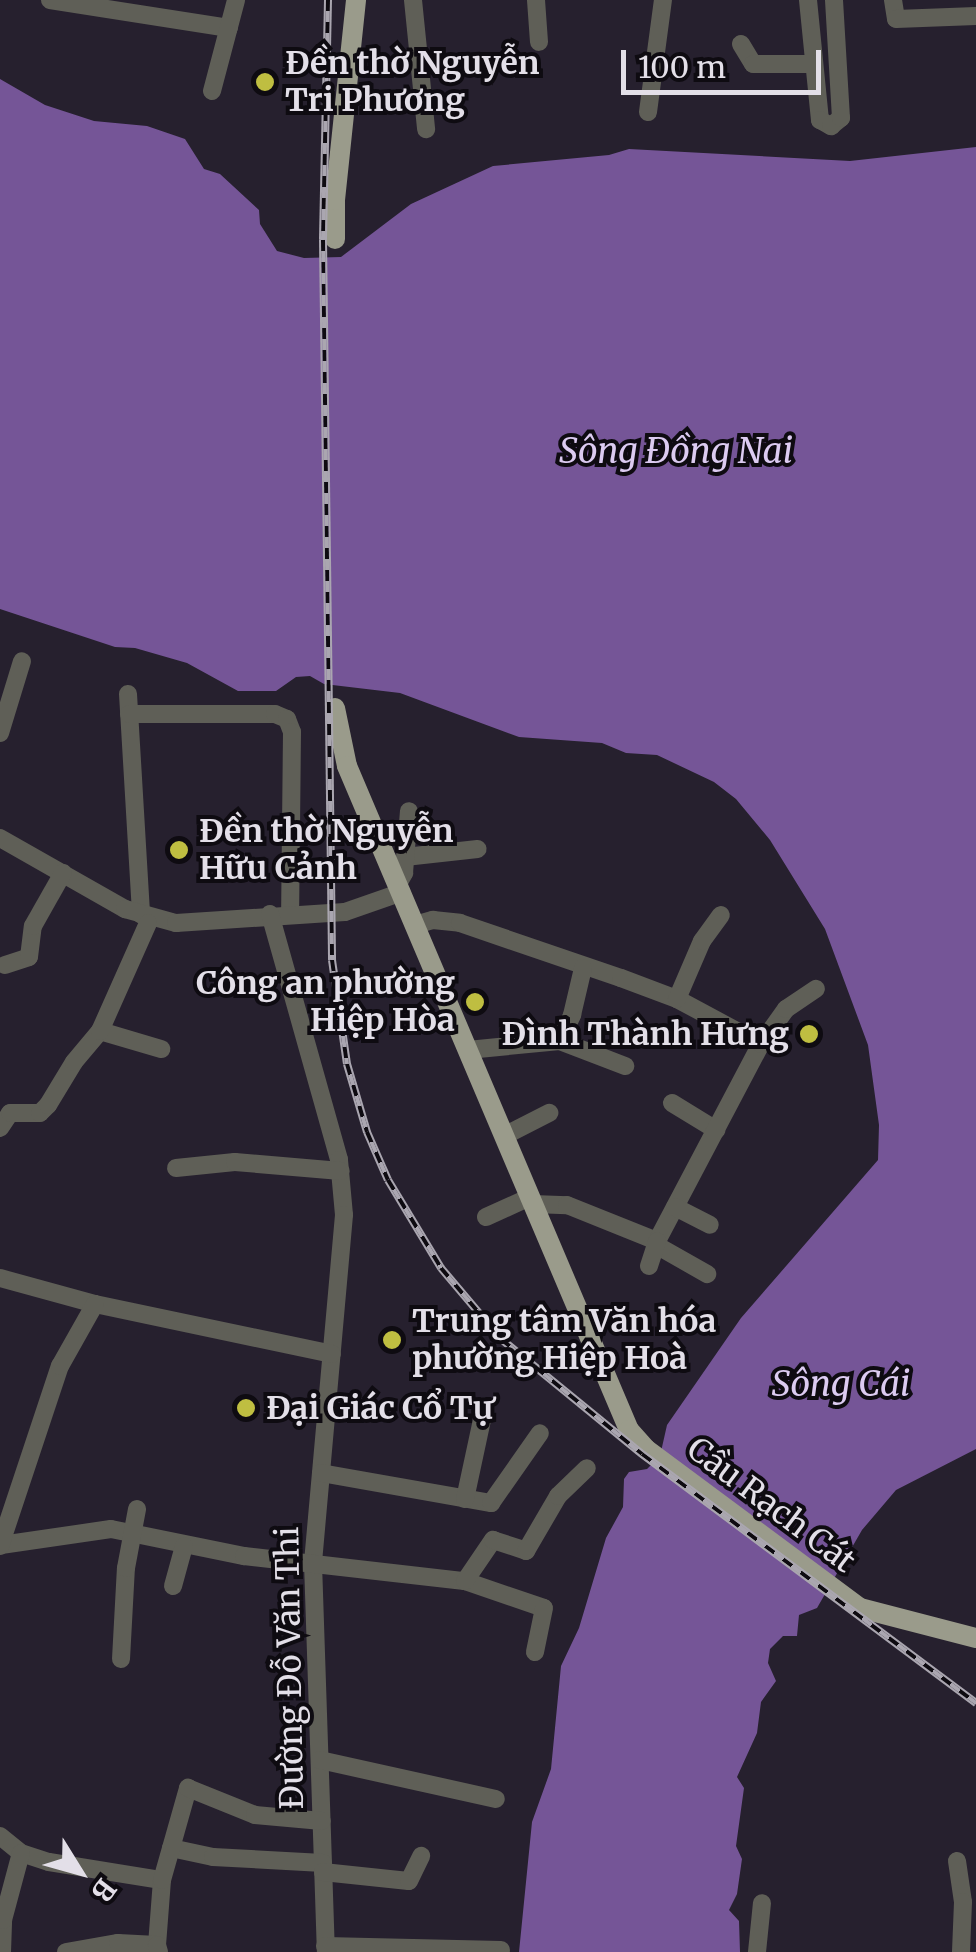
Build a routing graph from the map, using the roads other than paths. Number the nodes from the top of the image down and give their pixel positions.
1 (236, 0) edge
2 (356, 0) edge
3 (414, 0) edge
4 (536, 0) edge
5 (663, 0) edge
6 (808, 0) edge
7 (834, 0) edge
8 (894, 0) edge
9 (58, 1) edge
10 (123, 7) edge
11 (161, 8) edge
12 (976, 16) edge
13 (229, 28) junction
14 (538, 42) dead end
15 (742, 44) dead end
16 (813, 64) junction
17 (212, 91) dead end
18 (648, 112) dead end
19 (426, 129) dead end
20 (339, 240) dead end
21 (22, 661) dead end
22 (128, 694) dead end
23 (339, 708) dead end
24 (129, 714) junction
25 (0, 733) edge
26 (409, 811) dead end
27 (0, 838) edge
28 (478, 849) dead end
29 (405, 857) junction
30 (62, 874) junction
31 (400, 888) junction
32 (270, 914) junction
33 (290, 914) junction
34 (721, 915) dead end
35 (145, 919) junction
36 (416, 925) junction
37 (5, 965) dead end
38 (583, 968) junction
39 (816, 989) dead end
40 (677, 999) junction
41 (100, 1031) junction
42 (560, 1040) junction
43 (762, 1044) junction
44 (161, 1048) dead end
45 (468, 1050) junction
46 (625, 1066) dead end
47 (672, 1103) dead end
48 (549, 1112) dead end
49 (0, 1128) edge
50 (716, 1130) junction
51 (504, 1136) junction
52 (176, 1168) dead end
53 (342, 1171) junction
54 (531, 1200) junction
55 (675, 1207) junction
56 (486, 1216) dead end
57 (710, 1226) dead end
58 (656, 1243) junction
59 (649, 1266) dead end
60 (707, 1274) dead end
61 (0, 1278) edge
62 (96, 1304) junction
63 (332, 1354) junction
64 (482, 1420) dead end
65 (540, 1433) dead end
66 (587, 1468) dead end
67 (321, 1474) junction
68 (465, 1499) junction
69 (137, 1509) dead end
70 (131, 1532) junction
71 (0, 1545) edge
72 (184, 1546) junction
73 (314, 1564) junction
74 (465, 1580) junction
75 (173, 1586) dead end
76 (976, 1638) edge
77 (535, 1652) dead end
78 (121, 1659) dead end
79 (320, 1760) junction
80 (496, 1799) dead end
81 (322, 1821) junction
82 (0, 1836) edge
83 (171, 1848) junction
84 (21, 1853) junction
85 (420, 1856) dead end
86 (957, 1861) dead end
87 (323, 1868) junction
88 (162, 1880) junction
89 (762, 1903) dead end
90 (158, 1948) edge
91 (326, 1949) edge
92 (501, 1950) edge
93 (2, 1952) edge
94 (66, 1952) edge
95 (758, 1952) edge
96 (961, 1952) edge

1 - 13 street
2 - 20 main road
3 - 19 street
4 - 14 street
5 - 18 street
6 - 16 street
7 - 16 street
8 - 12 street
9 - 10 street
10 - 11 street
11 - 13 street
13 - 17 street
15 - 16 street
21 - 25 street
22 - 24 street
23 - 31 main road
24 - 33 street
24 - 35 street
26 - 29 street
27 - 30 street
28 - 29 street
29 - 31 street
30 - 35 street
30 - 37 street
31 - 33 street
31 - 36 main road
32 - 33 street
32 - 35 street
32 - 53 street, Đường Đỗ Văn Thi
34 - 40 street
35 - 41 street
36 - 38 street
36 - 45 main road
38 - 40 street
38 - 42 street
39 - 43 street
40 - 43 street
41 - 44 street
41 - 49 street
42 - 45 street
42 - 46 street
43 - 50 street
45 - 51 main road
47 - 50 street
48 - 51 street
50 - 55 street
51 - 54 main road
52 - 53 street
53 - 63 street, Đường Đỗ Văn Thi
54 - 56 street
54 - 58 street
54 - 76 main road, Cầu Rạch Cát
55 - 57 street
55 - 58 street
58 - 59 street
58 - 60 street
61 - 62 street
62 - 63 street
62 - 71 street
63 - 67 street, Đường Đỗ Văn Thi
64 - 68 street
65 - 68 street
66 - 74 street
67 - 68 street
67 - 73 street, Đường Đỗ Văn Thi
69 - 70 street
70 - 71 street
70 - 72 street
70 - 78 street
72 - 73 street
72 - 75 street
73 - 74 street
73 - 79 street, Đường Đỗ Văn Thi
74 - 77 street
79 - 80 street
79 - 81 street, Đường Đỗ Văn Thi
81 - 83 street
81 - 87 street, Đường Đỗ Văn Thi
82 - 84 street
83 - 87 street
83 - 88 street
84 - 88 street
84 - 93 street
85 - 87 street
86 - 96 street
87 - 91 street, Đường Đỗ Văn Thi
88 - 90 street
89 - 95 street
90 - 94 street
91 - 92 street

